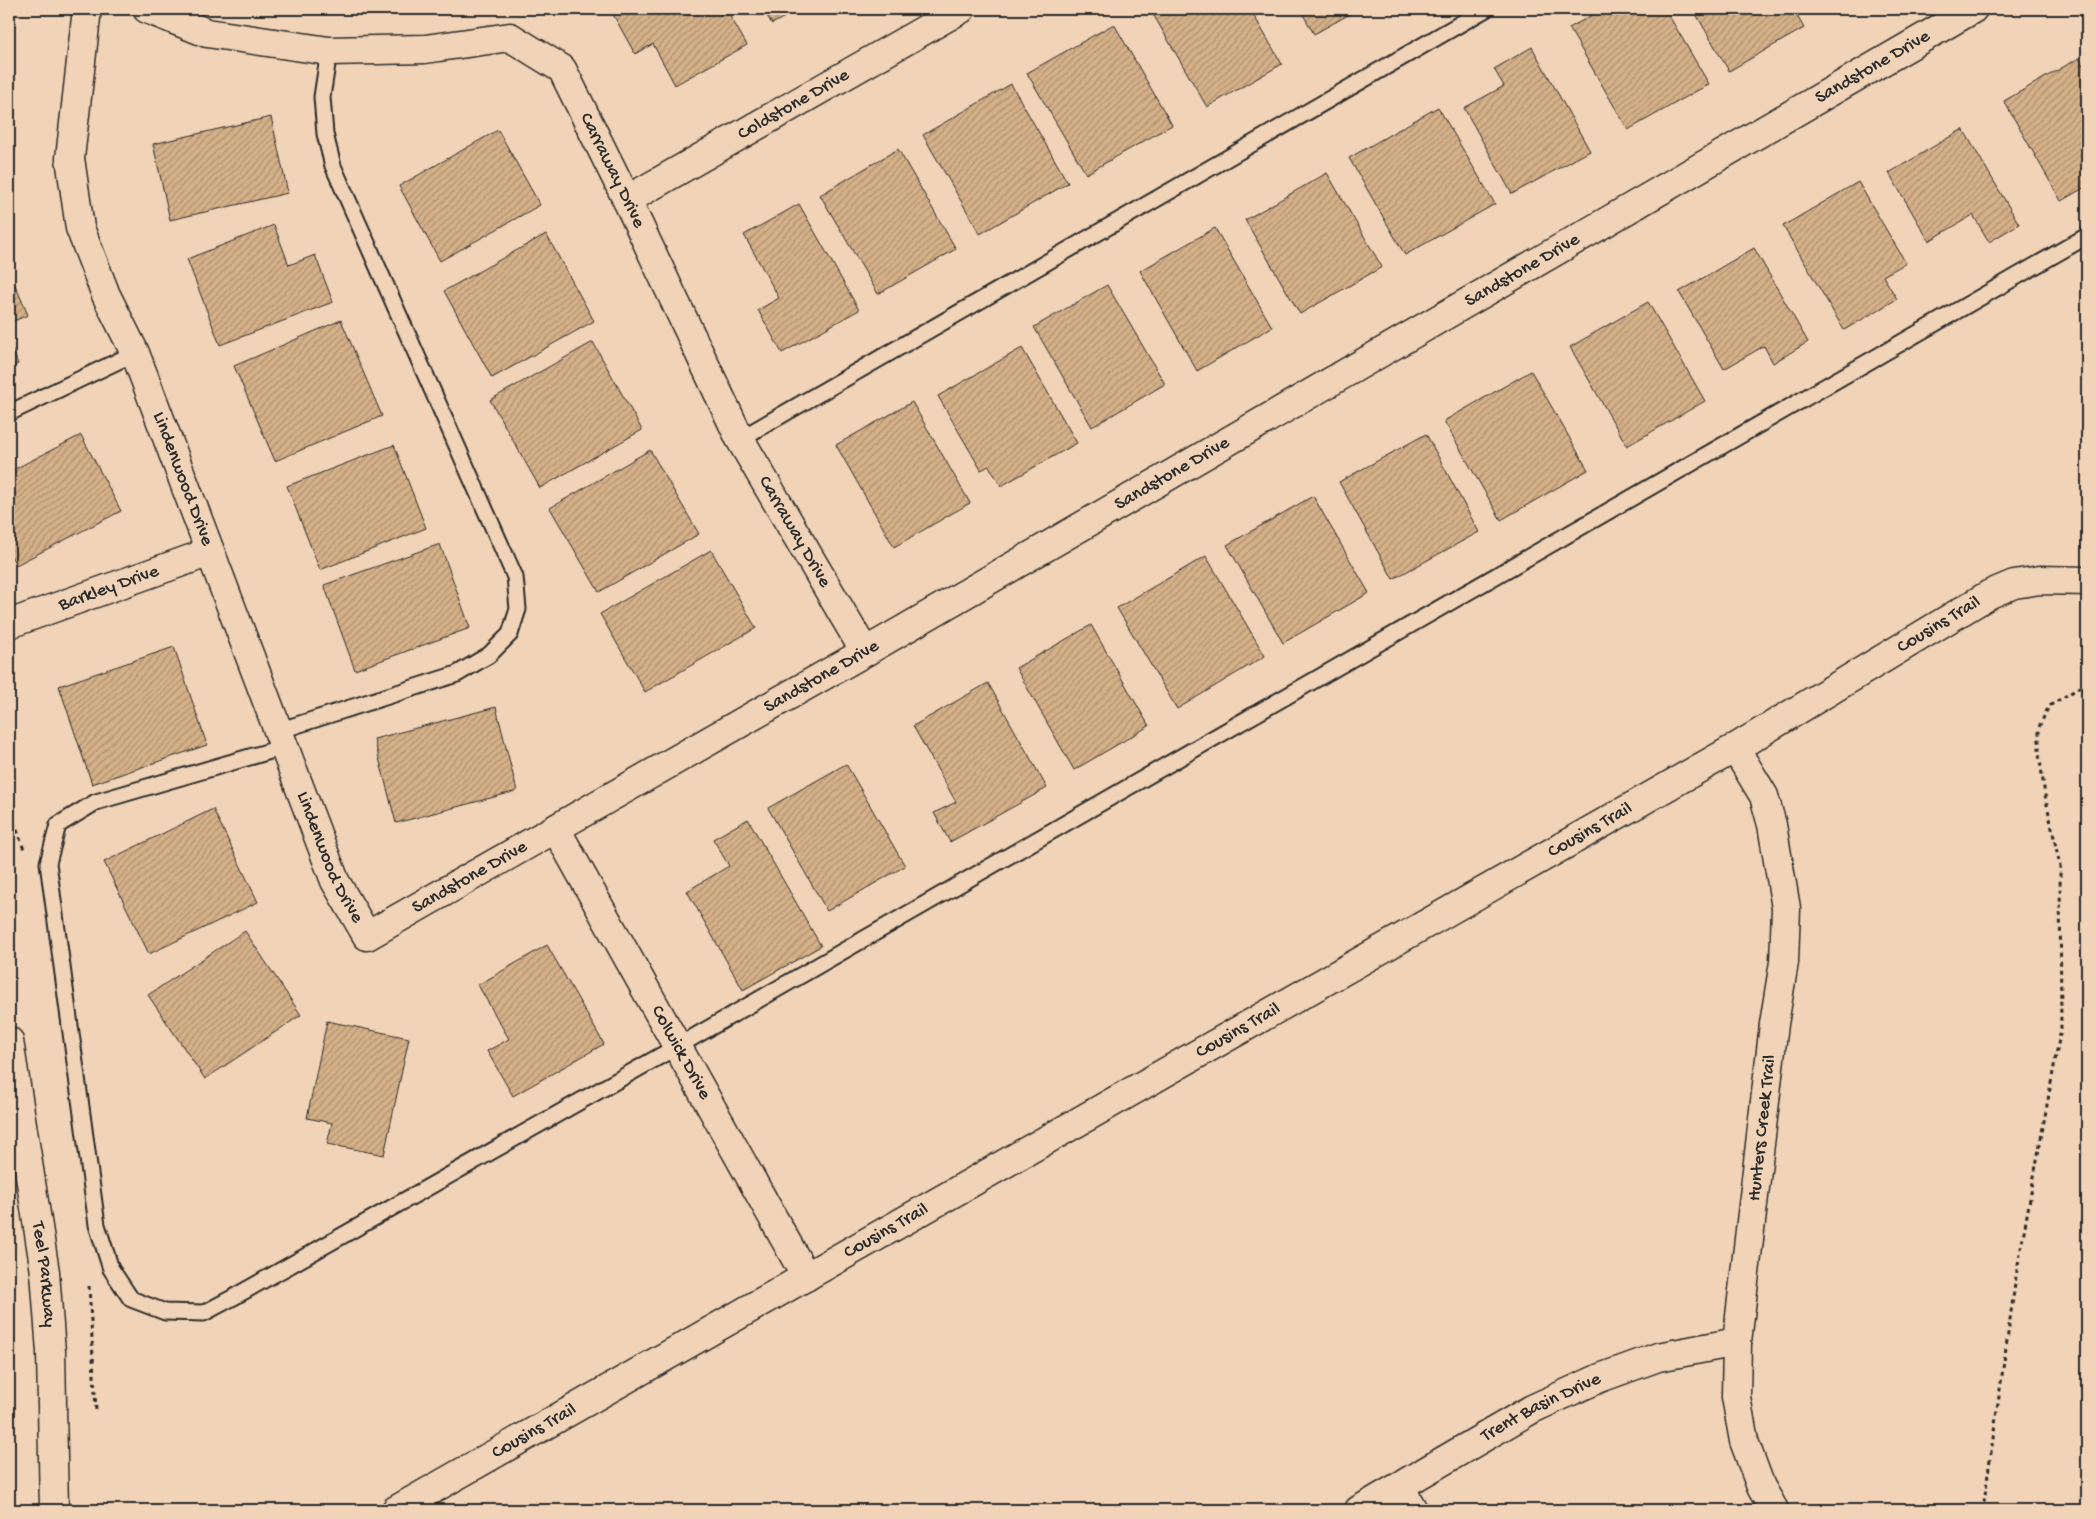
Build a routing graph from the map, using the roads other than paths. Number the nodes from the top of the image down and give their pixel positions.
1 (87, 9) edge
2 (147, 9) edge
3 (961, 9) edge
4 (1486, 9) edge
5 (1973, 9) edge
6 (329, 51) junction
7 (627, 200) junction
8 (2087, 236) edge
9 (135, 353) junction
10 (9, 413) edge
11 (740, 439) junction
12 (210, 552) junction
13 (2087, 581) edge
14 (9, 624) edge
15 (865, 652) junction
16 (281, 739) junction
17 (1734, 748) junction
18 (556, 829) junction
19 (368, 936) joint
20 (9, 1041) edge
21 (678, 1046) junction
22 (806, 1277) junction
23 (1737, 1342) junction
24 (1400, 1487) junction
25 (54, 1510) edge
26 (396, 1510) edge
27 (1359, 1510) edge
28 (1413, 1510) edge
29 (1774, 1510) edge

1 - 9 street, Lindenwood Drive
2 - 6 street, Carraway Drive
3 - 7 street, Coldstone Drive
4 - 11 lane
5 - 15 street, Sandstone Drive
6 - 7 street, Carraway Drive
6 - 16 lane
7 - 11 street, Carraway Drive
8 - 21 lane
9 - 10 lane
9 - 12 street, Lindenwood Drive
11 - 15 street, Carraway Drive
12 - 14 street, Barkley Drive
12 - 16 street, Lindenwood Drive
13 - 17 street, Cousins Trail
15 - 18 street, Sandstone Drive
16 - 19 street, Lindenwood Drive
16 - 21 lane
17 - 22 street, Cousins Trail
17 - 23 street, Hunters Creek Trail
18 - 19 street, Sandstone Drive
18 - 21 street, Colwick Drive
20 - 25 street, Teel Parkway
21 - 22 street, Colwick Drive
22 - 26 street, Cousins Trail
23 - 24 street, Trent Basin Drive
23 - 29 street, Hunters Creek Trail
24 - 27 street, Trent Basin Drive
24 - 28 street

